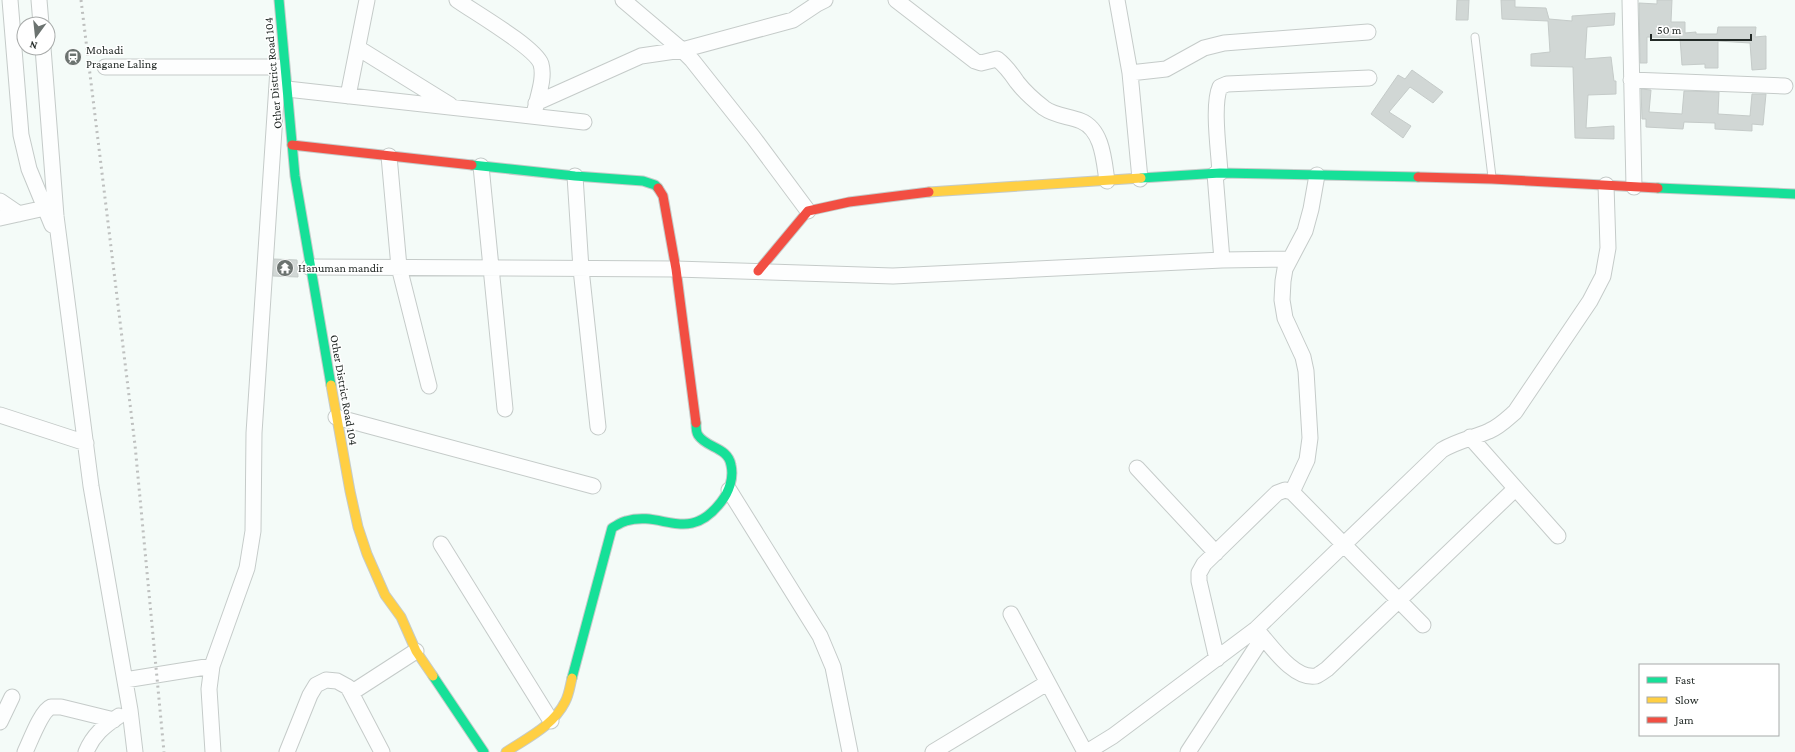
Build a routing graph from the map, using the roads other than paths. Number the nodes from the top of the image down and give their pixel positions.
1 (10, 0) edge
2 (39, 0) edge
3 (279, 0) edge
4 (367, 0) edge
5 (457, 0) edge
6 (623, 0) edge
7 (825, 0) edge
8 (896, 0) edge
9 (1117, 0) edge
10 (1630, 0) edge
11 (40, 16) edge
12 (280, 17) junction
13 (1368, 32) dead end
14 (1475, 37) dead end
15 (358, 48) junction
16 (682, 50) junction
17 (44, 56) edge
18 (105, 67) dead end
19 (278, 67) junction
20 (1130, 73) junction
21 (1369, 78) dead end
22 (1631, 80) junction
23 (1785, 86) dead end
24 (287, 89) junction
25 (348, 96) junction
26 (454, 108) junction
27 (535, 110) junction
28 (584, 122) dead end
29 (292, 145) junction
30 (389, 156) junction
31 (481, 166) junction
32 (1217, 174) junction
33 (1317, 175) junction
34 (575, 176) junction
35 (1140, 179) junction
36 (1492, 179) junction
37 (1107, 181) junction
38 (1606, 185) junction
39 (1634, 187) junction
40 (1795, 194) edge
41 (0, 201) edge
42 (45, 208) junction
43 (808, 211) junction
44 (19, 214) junction
45 (0, 218) edge
46 (60, 245) junction
47 (1290, 259) junction
48 (1222, 260) junction
49 (309, 267) junction
50 (399, 267) junction
51 (491, 268) junction
52 (581, 269) junction
53 (676, 269) junction
54 (758, 271) junction
55 (429, 386) dead end
56 (506, 409) dead end
57 (0, 415) edge
58 (336, 417) junction
59 (598, 427) dead end
60 (1470, 437) junction
61 (86, 443) junction
62 (1137, 468) dead end
63 (593, 486) dead end
64 (729, 490) junction
65 (1515, 490) junction
66 (1292, 492) junction
67 (1558, 536) dead end
68 (441, 544) dead end
69 (1345, 544) junction
70 (1216, 553) junction
71 (1398, 599) junction
72 (1011, 614) dead end
73 (1423, 625) dead end
74 (1260, 633) junction
75 (416, 651) junction
76 (1217, 659) junction
77 (212, 666) junction
78 (125, 680) junction
79 (1048, 683) junction
80 (352, 694) junction
81 (12, 697) dead end
82 (130, 710) junction
83 (114, 720) junction
84 (551, 721) junction
85 (0, 722) edge
86 (25, 752) edge
87 (86, 752) edge
88 (135, 752) edge
89 (212, 752) edge
90 (287, 752) edge
91 (382, 752) edge
92 (483, 752) edge
93 (506, 752) edge
94 (850, 752) edge
95 (933, 752) edge
96 (1086, 752) edge
97 (1188, 752) edge

1 - 42 street
2 - 11 street
3 - 12 street, Other District Road 104
4 - 15 street
5 - 27 street
6 - 16 street
7 - 16 street
8 - 37 street
9 - 20 street
10 - 22 street
12 - 19 street
12 - 24 street, Other District Road 104
13 - 20 street
14 - 36 lane
15 - 25 street
15 - 26 street
16 - 27 street
16 - 43 street
17 - 46 street
18 - 19 street
19 - 77 street
20 - 35 street
21 - 32 street
22 - 23 street
22 - 39 street
24 - 25 street
24 - 29 street, Other District Road 104
25 - 26 street
26 - 27 street
27 - 28 street
29 - 30 street
29 - 49 street, Other District Road 104
30 - 31 street
30 - 50 street
31 - 34 street
31 - 51 street
32 - 33 street
32 - 35 street
32 - 48 street
33 - 36 street
33 - 47 street
34 - 52 street
34 - 53 street
35 - 37 street
36 - 38 street
37 - 43 street
38 - 39 street
38 - 60 street
39 - 40 street
41 - 44 street
42 - 44 street
42 - 46 street
43 - 54 street
44 - 45 street
46 - 61 street
47 - 48 street
47 - 66 street
48 - 54 street
49 - 50 street
49 - 58 street, Other District Road 104
50 - 51 street
50 - 55 street
51 - 52 street
51 - 56 street
52 - 53 street
52 - 59 street
53 - 54 street
53 - 64 street
57 - 61 street
58 - 63 street
58 - 75 street, Other District Road 104
60 - 65 street
60 - 69 street
61 - 78 street
62 - 70 street
64 - 84 street
64 - 94 street
65 - 67 street
65 - 71 street
66 - 69 street
66 - 70 street
68 - 84 street
69 - 71 street
69 - 74 street
70 - 76 street
71 - 73 street
71 - 74 street
72 - 79 street
74 - 76 street
74 - 97 street
75 - 80 street
75 - 92 street, Other District Road 104
76 - 96 street
77 - 78 street
77 - 89 street
78 - 82 street
79 - 95 street
79 - 96 street
80 - 90 street
80 - 91 street
81 - 85 street
82 - 83 street
82 - 88 street
83 - 86 street
83 - 87 street
84 - 93 street

